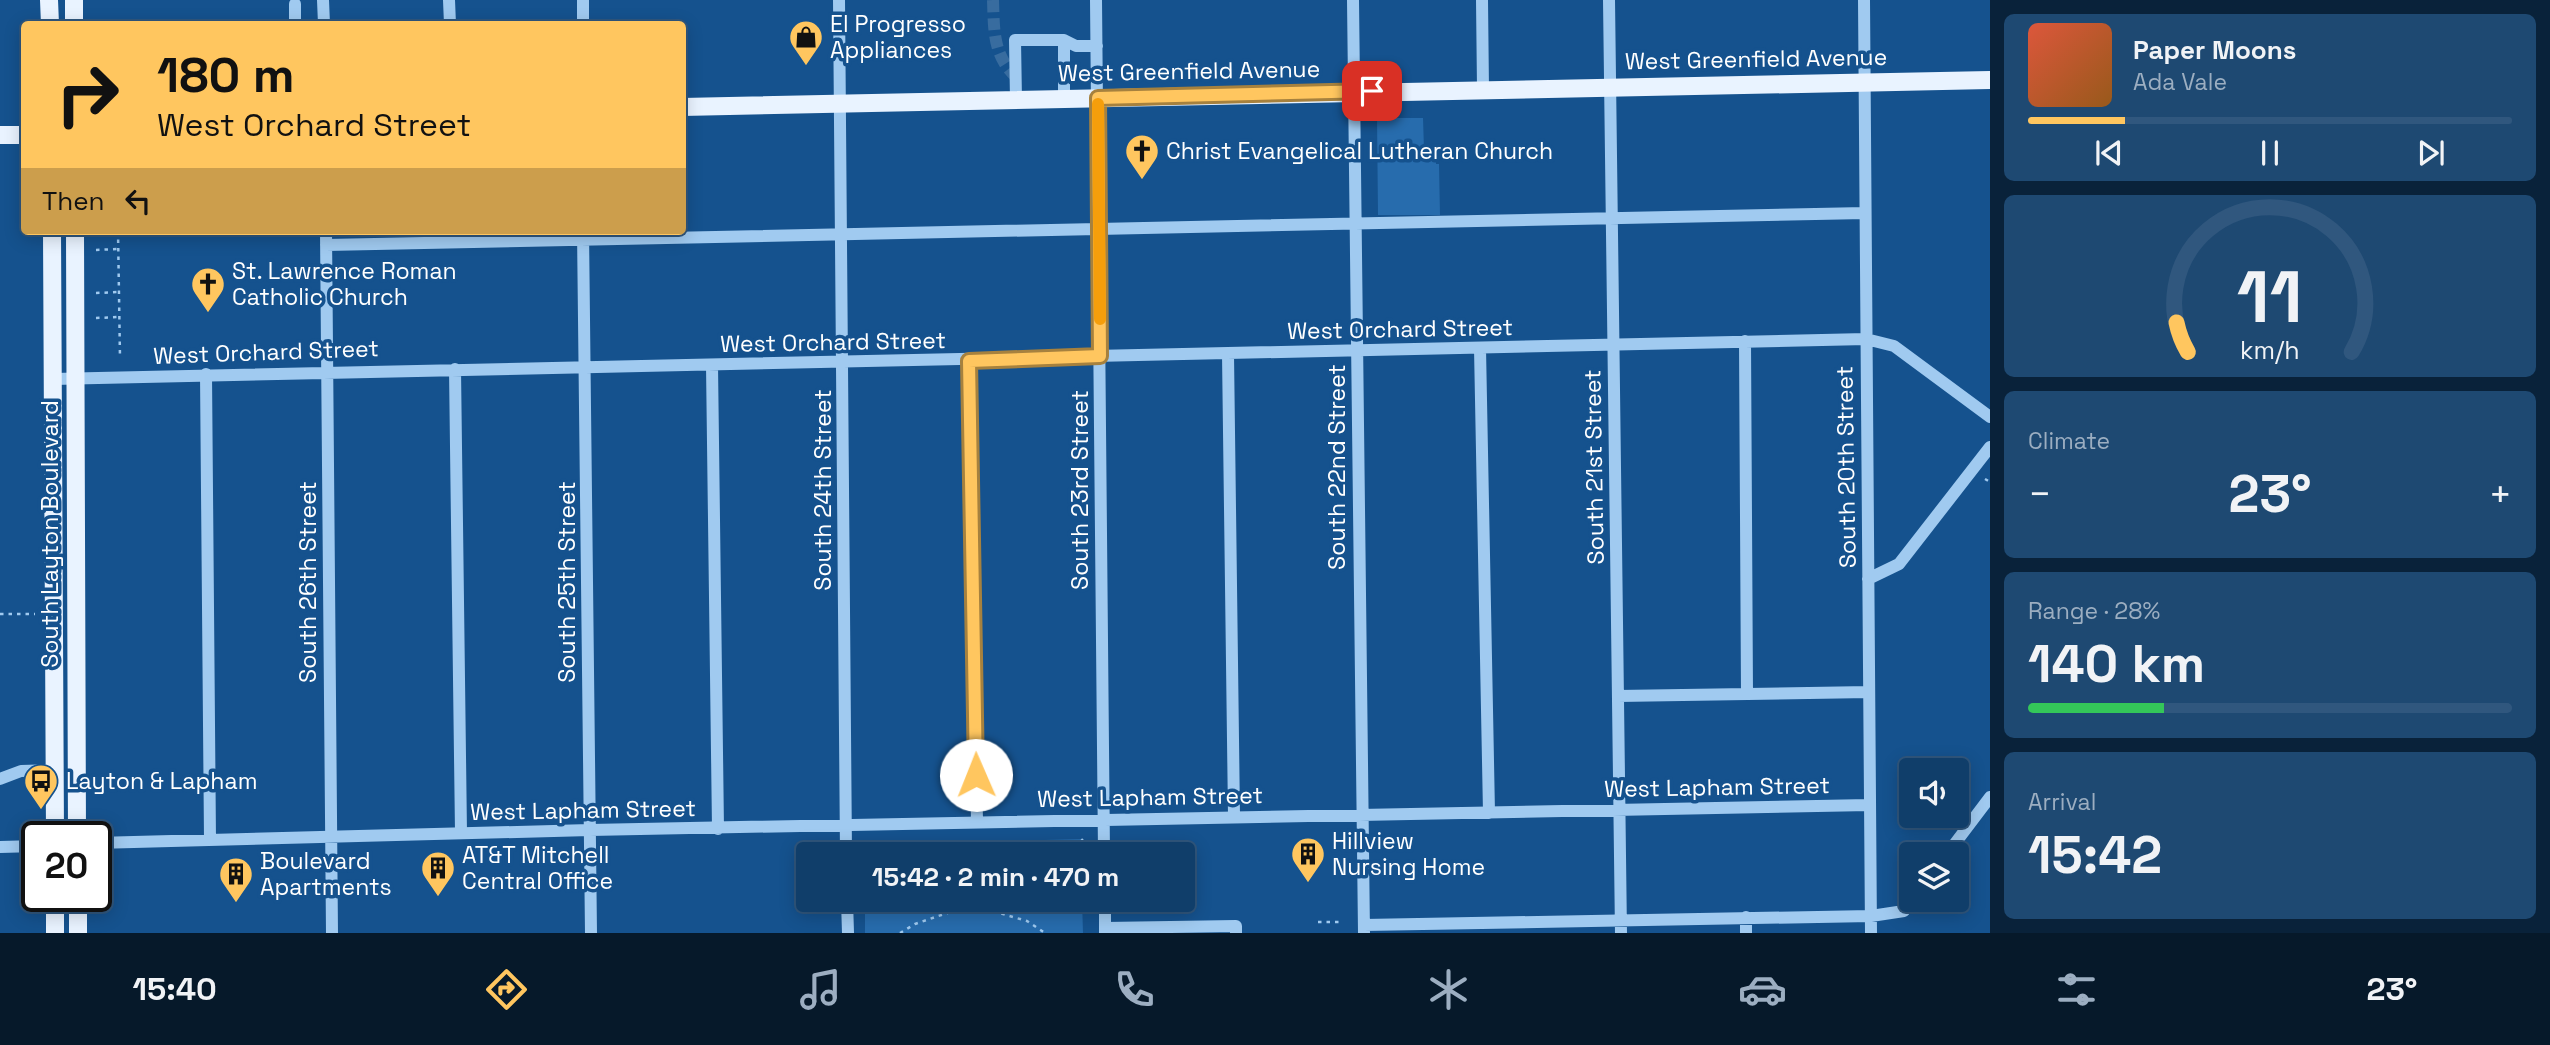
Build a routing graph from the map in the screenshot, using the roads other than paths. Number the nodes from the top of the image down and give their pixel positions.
1 (49, 0) edge
2 (74, 0) edge
3 (323, 0) edge
4 (449, 0) edge
5 (583, 0) edge
6 (839, 0) edge
7 (1096, 0) edge
8 (1353, 0) edge
9 (1482, 0) edge
10 (1609, 0) edge
11 (1864, 0) edge
12 (295, 4) dead end
13 (50, 21) edge
14 (74, 21) edge
15 (295, 21) edge
16 (324, 21) edge
17 (450, 21) edge
18 (583, 21) edge
19 (1063, 40) junction
20 (1097, 46) junction
21 (1990, 80) edge
22 (1865, 82) junction
23 (1610, 86) junction
24 (1483, 89) junction
25 (1354, 92) junction
26 (1098, 98) junction
27 (1064, 99) junction
28 (1016, 100) junction
29 (839, 104) junction
30 (686, 107) edge
31 (0, 135) edge
32 (21, 135) edge
33 (1865, 213) junction
34 (1611, 219) junction
35 (1356, 224) junction
36 (1100, 228) junction
37 (52, 235) edge
38 (75, 235) edge
39 (326, 235) edge
40 (841, 235) junction
41 (583, 236) edge
42 (326, 245) junction
43 (1866, 339) junction
44 (1745, 341) junction
45 (1614, 345) junction
46 (1480, 348) junction
47 (1357, 350) junction
48 (1227, 354) junction
49 (1100, 356) junction
50 (969, 361) junction
51 (843, 363) junction
52 (712, 365) junction
53 (586, 367) junction
54 (455, 369) junction
55 (327, 372) junction
56 (206, 374) junction
57 (53, 379) junction
58 (74, 380) junction
59 (1990, 417) edge
60 (1990, 447) edge
61 (1868, 579) junction
62 (76, 636) junction
63 (54, 638) junction
64 (1870, 692) junction
65 (1747, 694) junction
66 (1618, 696) junction
67 (55, 770) junction
68 (0, 779) edge
69 (1990, 797) edge
70 (1869, 805) junction
71 (1619, 810) junction
72 (1489, 813) junction
73 (1361, 815) junction
74 (1234, 816) junction
75 (1103, 819) junction
76 (55, 821) edge
77 (77, 821) edge
78 (977, 822) junction
79 (845, 826) junction
80 (719, 829) junction
81 (590, 830) junction
82 (461, 833) junction
83 (331, 836) junction
84 (210, 840) junction
85 (846, 842) edge
86 (1104, 842) edge
87 (1956, 842) edge
88 (112, 843) edge
89 (21, 846) edge
90 (0, 847) edge
91 (55, 912) edge
92 (78, 912) edge
93 (847, 912) edge
94 (1105, 912) edge
95 (1899, 912) edge
96 (1871, 916) junction
97 (1746, 917) junction
98 (1621, 926) edge
99 (1489, 928) edge
100 (1364, 929) edge
101 (1105, 930) edge
102 (55, 933) edge
103 (78, 933) edge
104 (332, 933) edge
105 (591, 933) edge
106 (848, 933) edge
107 (1236, 933) edge
108 (1746, 933) edge
109 (1871, 933) edge

1 - 13 main road
2 - 14 main road
3 - 16 street
4 - 17 street
5 - 18 street
6 - 29 street, South 24th Street
7 - 20 street, South 23rd Street
8 - 25 street, South 22nd Street
9 - 24 street
10 - 23 street, South 21st Street
11 - 22 street, South 20th Street
12 - 15 street
19 - 20 street
19 - 27 street
19 - 28 street
20 - 26 street, South 23rd Street
21 - 22 main road, West Greenfield Avenue
22 - 23 main road, West Greenfield Avenue
22 - 33 street, South 20th Street
23 - 24 main road, West Greenfield Avenue
23 - 34 street, South 21st Street
24 - 25 main road, West Greenfield Avenue
25 - 26 main road, West Greenfield Avenue
25 - 35 street, South 22nd Street
26 - 27 main road, West Greenfield Avenue
26 - 36 street, South 23rd Street
27 - 28 main road, West Greenfield Avenue
28 - 29 main road, West Greenfield Avenue
29 - 30 main road, West Greenfield Avenue
29 - 40 street, South 24th Street
31 - 32 main road
33 - 34 street
33 - 43 street, South 20th Street
34 - 35 street
34 - 45 street, South 21st Street
35 - 36 street
35 - 47 street, South 22nd Street
36 - 40 street
36 - 49 street, South 23rd Street
37 - 57 main road, South Layton Boulevard
38 - 58 main road, South Layton Boulevard
39 - 42 street, South 26th Street
40 - 41 street
40 - 51 street, South 24th Street
41 - 42 street
41 - 53 street, South 25th Street
42 - 55 street, South 26th Street
43 - 44 street, West Orchard Street
43 - 59 street, West Orchard Street
43 - 61 street, South 20th Street
44 - 45 street, West Orchard Street
44 - 65 street
45 - 46 street, West Orchard Street
45 - 66 street, South 21st Street
46 - 47 street, West Orchard Street
46 - 72 street
47 - 48 street, West Orchard Street
47 - 73 street, South 22nd Street
48 - 49 street, West Orchard Street
48 - 74 street
49 - 50 street, West Orchard Street
49 - 75 street, South 23rd Street
50 - 51 street, West Orchard Street
50 - 78 street
51 - 52 street, West Orchard Street
51 - 79 street, South 24th Street
52 - 53 street, West Orchard Street
52 - 80 street
53 - 54 street, West Orchard Street
53 - 81 street, South 25th Street
54 - 55 street, West Orchard Street
54 - 82 street
55 - 56 street, West Orchard Street
55 - 83 street, South 26th Street
56 - 58 street, West Orchard Street
56 - 84 street
57 - 58 street, West Orchard Street
57 - 63 main road, South Layton Boulevard
58 - 62 main road, South Layton Boulevard
60 - 61 street
61 - 64 street, South 20th Street
62 - 63 street
62 - 77 main road, South Layton Boulevard
63 - 67 main road, South Layton Boulevard
64 - 65 street
64 - 70 street, South 20th Street
65 - 66 street
66 - 71 street, South 21st Street
67 - 68 street
67 - 76 main road, South Layton Boulevard
69 - 87 street
70 - 71 street, West Lapham Street
70 - 96 street, South 20th Street
71 - 72 street, West Lapham Street
71 - 98 street, South 21st Street
72 - 73 street, West Lapham Street
73 - 74 street, West Lapham Street
73 - 100 street, South 22nd Street
74 - 75 street, West Lapham Street
75 - 78 street, West Lapham Street
75 - 86 street, South 23rd Street
78 - 79 street, West Lapham Street
79 - 80 street, West Lapham Street
79 - 85 street, South 24th Street
80 - 81 street, West Lapham Street
81 - 82 street, West Lapham Street
81 - 105 street, South 25th Street
82 - 83 street, West Lapham Street
83 - 84 street, West Lapham Street
83 - 104 street, South 26th Street
84 - 88 street, West Lapham Street
89 - 90 street
91 - 102 main road
92 - 103 main road
93 - 106 street
94 - 101 street
95 - 96 street
96 - 97 street
96 - 109 street, South 20th Street
97 - 98 street
97 - 108 street
98 - 99 street
99 - 100 street
101 - 107 street

